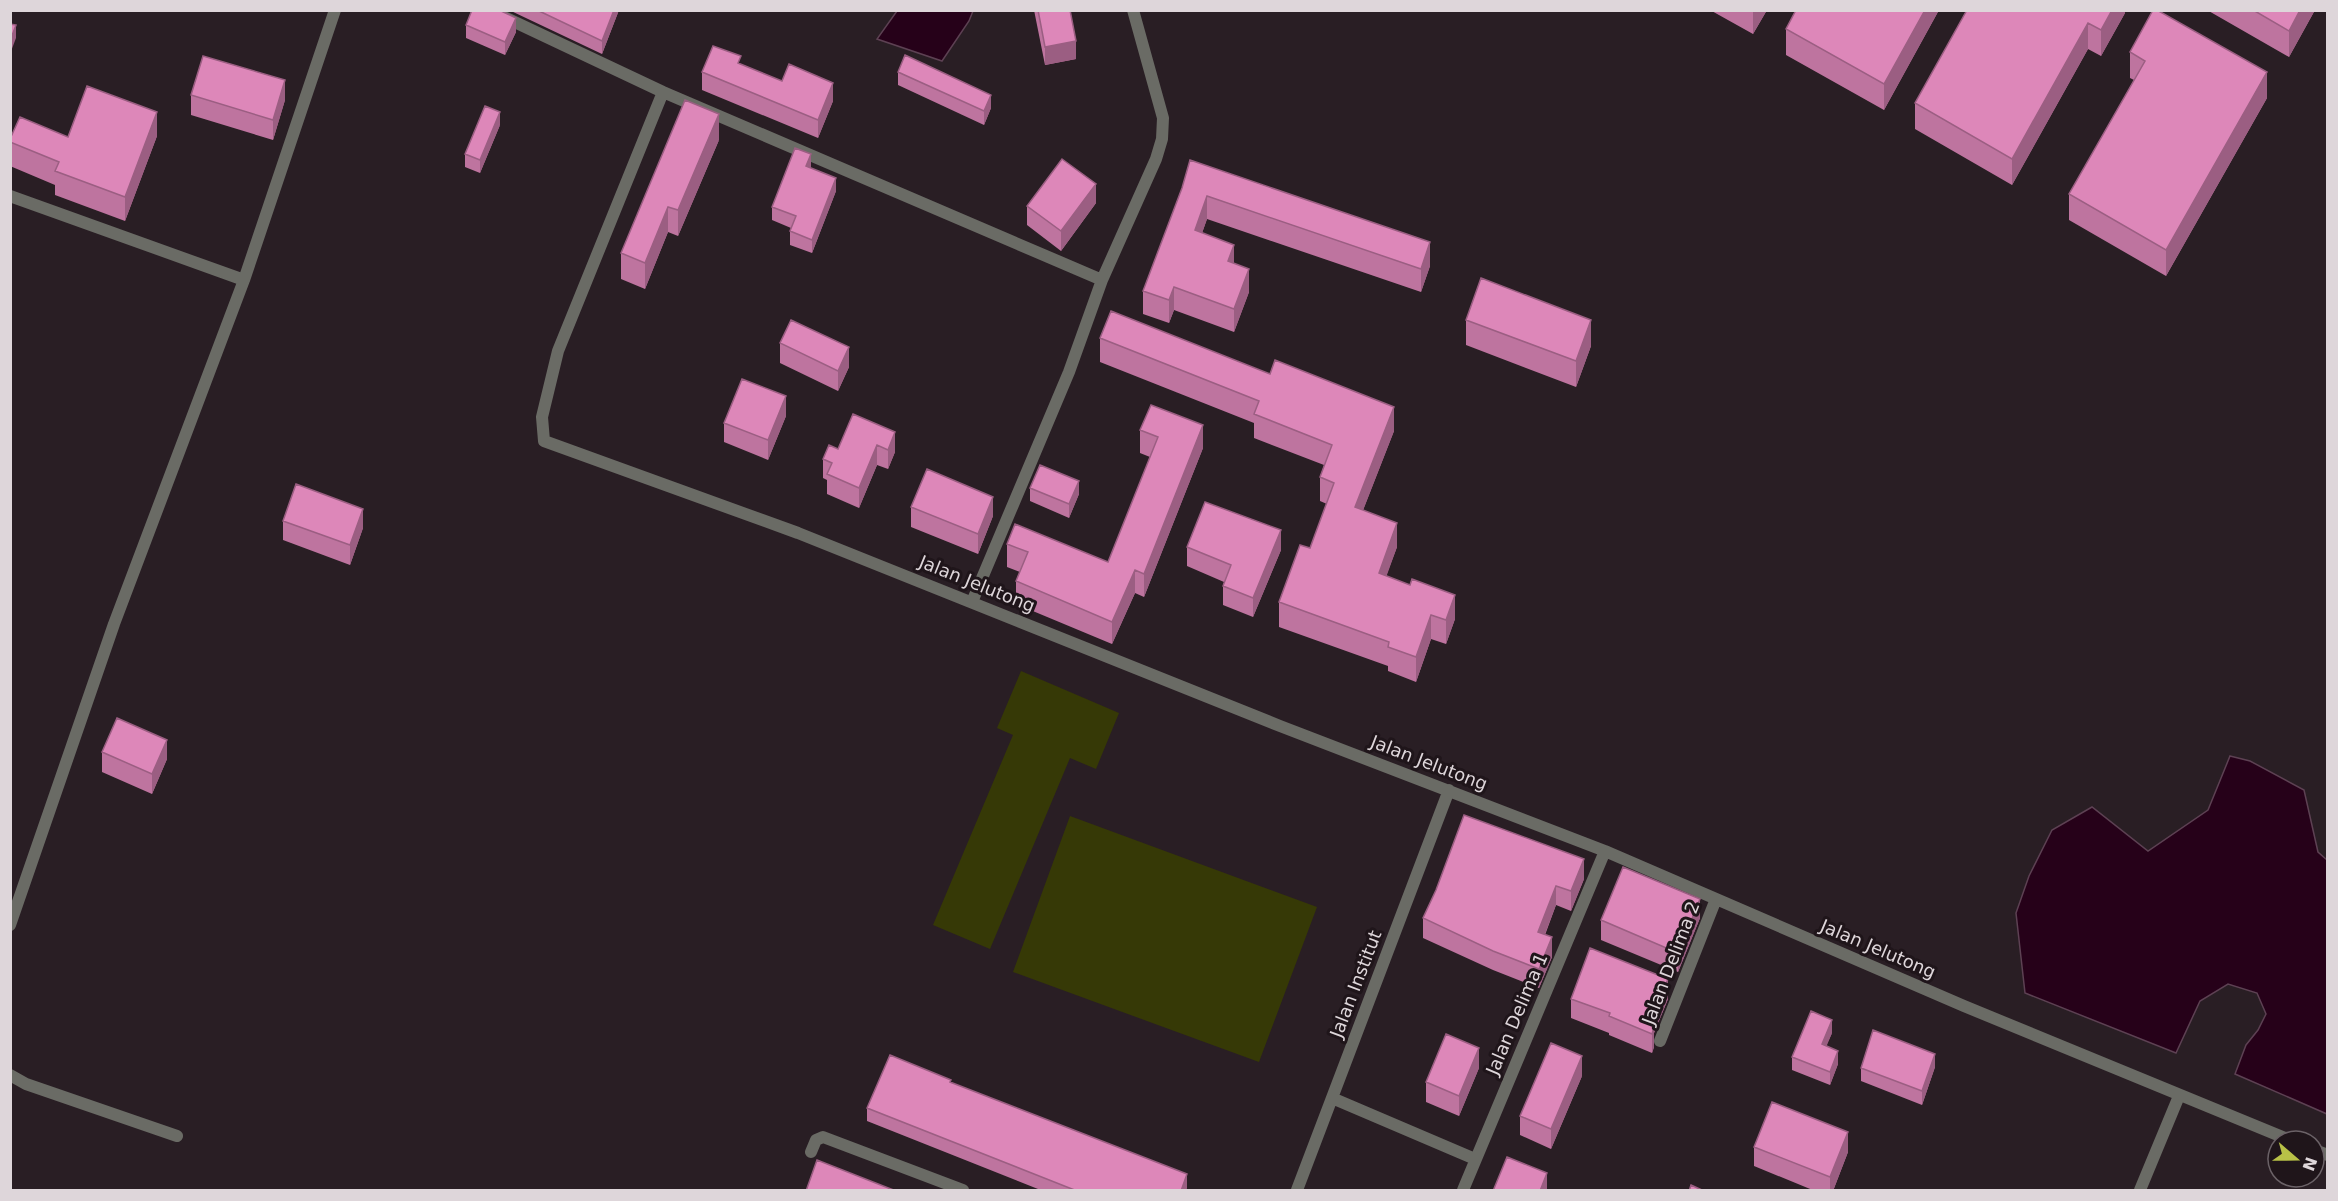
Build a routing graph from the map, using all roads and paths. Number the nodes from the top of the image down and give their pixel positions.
1 (335, 10) edge
2 (489, 10) edge
3 (1133, 10) edge
4 (663, 92) junction
5 (10, 196) edge
6 (244, 280) junction
7 (1102, 280) junction
8 (972, 602) junction
9 (1449, 790) junction
10 (1605, 851) junction
11 (1716, 899) junction
12 (14, 904) edge
13 (10, 925) edge
14 (1660, 1041) dead end
15 (10, 1075) edge
16 (2179, 1096) junction
17 (1332, 1098) junction
18 (2266, 1131) edge
19 (177, 1136) dead end
20 (811, 1152) dead end
21 (1475, 1159) junction
22 (963, 1191) edge
23 (1296, 1191) edge
24 (1462, 1191) edge
25 (2140, 1191) edge

1 - 6 street
2 - 4 street
3 - 7 street
4 - 7 street
4 - 8 street, Jalan Jelutong
5 - 6 street
6 - 12 street
7 - 8 street
8 - 9 street, Jalan Jelutong
9 - 10 street, Jalan Jelutong
9 - 17 street, Jalan Institut
10 - 11 street, Jalan Jelutong
10 - 21 street, Jalan Delima 1
11 - 14 street, Jalan Delima 2
11 - 16 street, Jalan Jelutong
12 - 13 street
15 - 19 street
16 - 18 street, Jalan Jelutong
16 - 25 street
17 - 21 street
17 - 23 street, Jalan Institut
20 - 22 street
21 - 24 street, Jalan Delima 1

